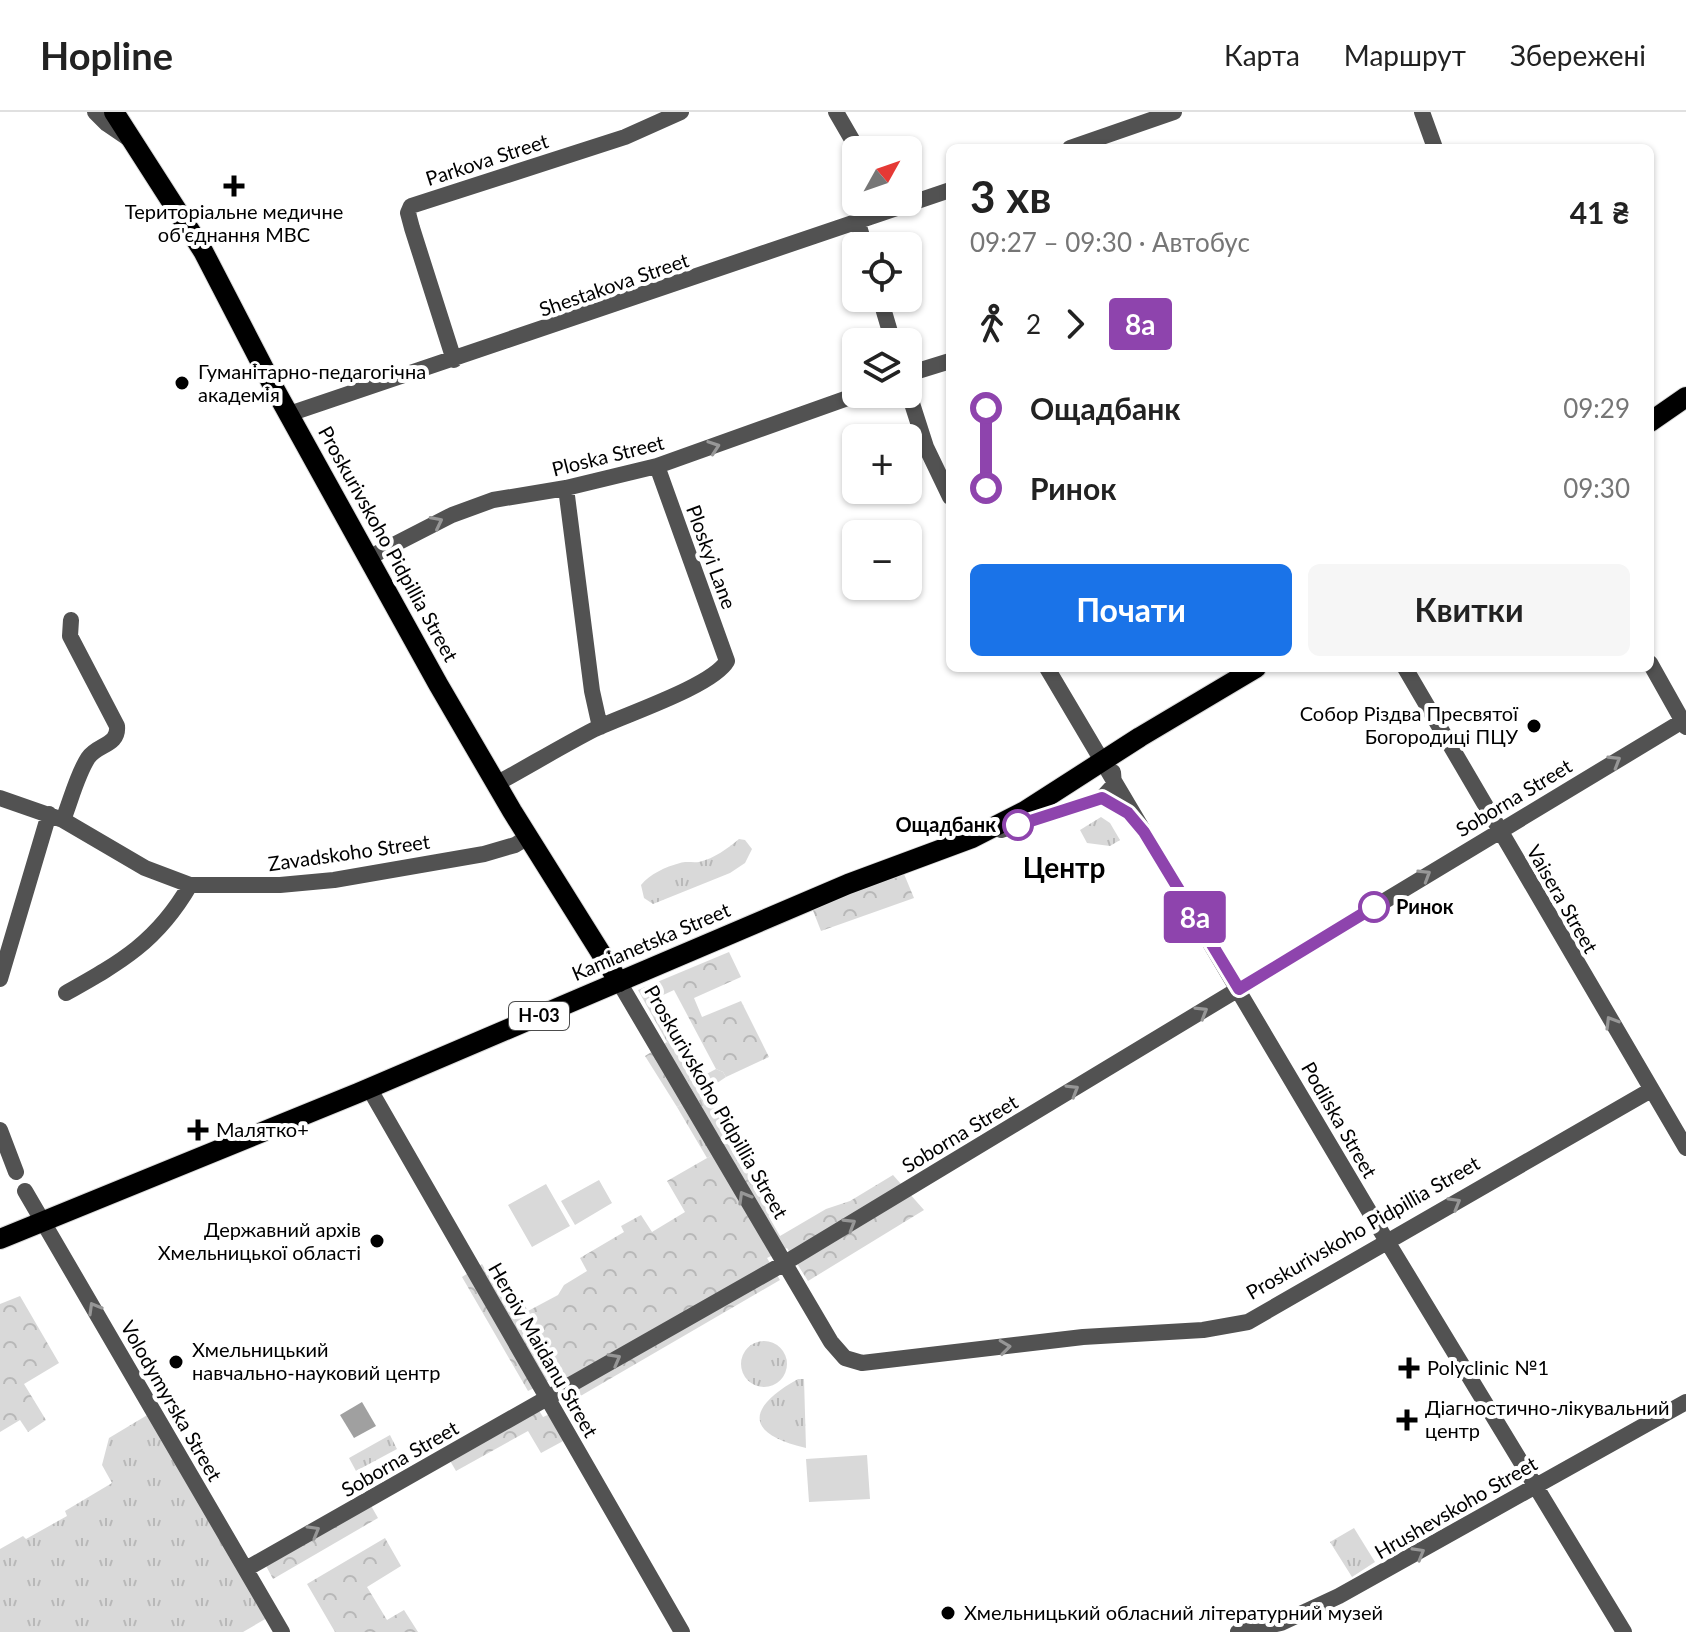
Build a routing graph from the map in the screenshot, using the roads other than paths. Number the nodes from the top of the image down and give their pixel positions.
1 (95, 112) edge
2 (114, 112) edge
3 (681, 112) edge
4 (836, 112) edge
5 (1174, 112) edge
6 (1422, 112) edge
7 (850, 136) edge
8 (134, 142) junction
9 (1082, 144) edge
10 (1434, 144) edge
11 (946, 191) edge
12 (922, 198) edge
13 (872, 216) edge
14 (858, 223) junction
15 (861, 232) edge
16 (454, 360) junction
17 (946, 362) edge
18 (922, 370) edge
19 (1686, 397) edge
20 (842, 400) edge
21 (913, 408) edge
22 (289, 414) junction
23 (1654, 419) edge
24 (657, 466) junction
25 (566, 488) junction
26 (946, 489) edge
27 (368, 558) junction
28 (71, 620) dead end
29 (1654, 670) edge
30 (1049, 672) edge
31 (1249, 672) edge
32 (1407, 672) edge
33 (1685, 722) edge
34 (600, 727) junction
35 (1128, 744) junction
36 (1103, 760) junction
37 (1114, 780) junction
38 (496, 784) junction
39 (0, 798) edge
40 (1102, 798) junction
41 (56, 817) junction
42 (1499, 830) junction
43 (1144, 832) junction
44 (528, 837) junction
45 (972, 838) junction
46 (190, 885) junction
47 (0, 979) edge
48 (619, 982) junction
49 (1239, 989) junction
50 (66, 993) dead end
51 (369, 1088) junction
52 (1651, 1090) junction
53 (0, 1130) edge
54 (1686, 1148) edge
55 (16, 1172) dead end
56 (25, 1191) dead end
57 (44, 1222) junction
58 (0, 1239) edge
59 (1387, 1242) junction
60 (783, 1264) junction
61 (547, 1398) junction
62 (1686, 1402) edge
63 (1535, 1486) junction
64 (246, 1569) junction
65 (282, 1632) edge
66 (682, 1632) edge
67 (1238, 1632) edge
68 (1624, 1632) edge

1 - 8 street
2 - 8 main road, Proskurivskoho Pidpillia Street
3 - 16 street, Parkova Street
4 - 7 street
5 - 9 street
6 - 10 street
8 - 22 main road, Proskurivskoho Pidpillia Street
11 - 12 street, Shestakova Street
13 - 14 street, Shestakova Street
14 - 15 street
14 - 16 street, Shestakova Street
16 - 22 street, Shestakova Street
17 - 18 street
19 - 23 main road
24 -> 20 street, Ploska Street
21 - 26 street
22 - 27 main road, Proskurivskoho Pidpillia Street
24 - 25 street, Ploska Street
24 - 34 street, Ploskyi Lane
27 -> 25 street, Ploska Street
25 - 34 street
27 - 38 main road, Proskurivskoho Pidpillia Street
28 - 41 street
29 - 33 street
30 - 36 street, Podilska Street
31 - 35 main road, Kamianetska Street
32 - 42 street, Vaisera Street
42 -> 33 street, Soborna Street
34 - 38 street
35 - 36 main road, Kamianetska Street
35 - 37 street
36 - 37 street, Podilska Street
36 - 45 main road, Kamianetska Street / Н-03
37 - 40 street
37 - 43 street, Podilska Street
38 - 44 main road, Proskurivskoho Pidpillia Street
39 - 41 street, Zavadskoho Street
40 - 43 street
40 - 45 street
41 - 46 street, Zavadskoho Street
41 - 47 street
49 -> 42 street, Soborna Street
52 -> 42 street, Vaisera Street
43 - 49 street, Podilska Street
44 - 46 street, Zavadskoho Street
44 - 48 main road, Proskurivskoho Pidpillia Street
45 - 48 main road, Kamianetska Street / Н-03
46 - 50 street
48 - 51 main road, Kamianetska Street / Н-03
60 -> 48 street, Proskurivskoho Pidpillia Street
49 - 59 street, Podilska Street
60 -> 49 street, Soborna Street
51 - 57 main road, Kamianetska Street / Н-03
51 - 61 street, Heroiv Maidanu Street
52 - 54 street, Vaisera Street
59 -> 52 street, Proskurivskoho Pidpillia Street
53 - 55 street
56 - 57 street, Volodymyrska Street
57 - 58 main road, Kamianetska Street / Н-03
64 -> 57 street, Volodymyrska Street
60 -> 59 street, Proskurivskoho Pidpillia Street
59 - 63 street, Podilska Street
61 -> 60 street, Soborna Street
64 -> 61 street, Soborna Street
61 - 66 street, Heroiv Maidanu Street
62 - 63 street, Hrushevskoho Street
67 -> 63 street, Hrushevskoho Street
63 - 68 street, Podilska Street
64 - 65 street, Volodymyrska Street

